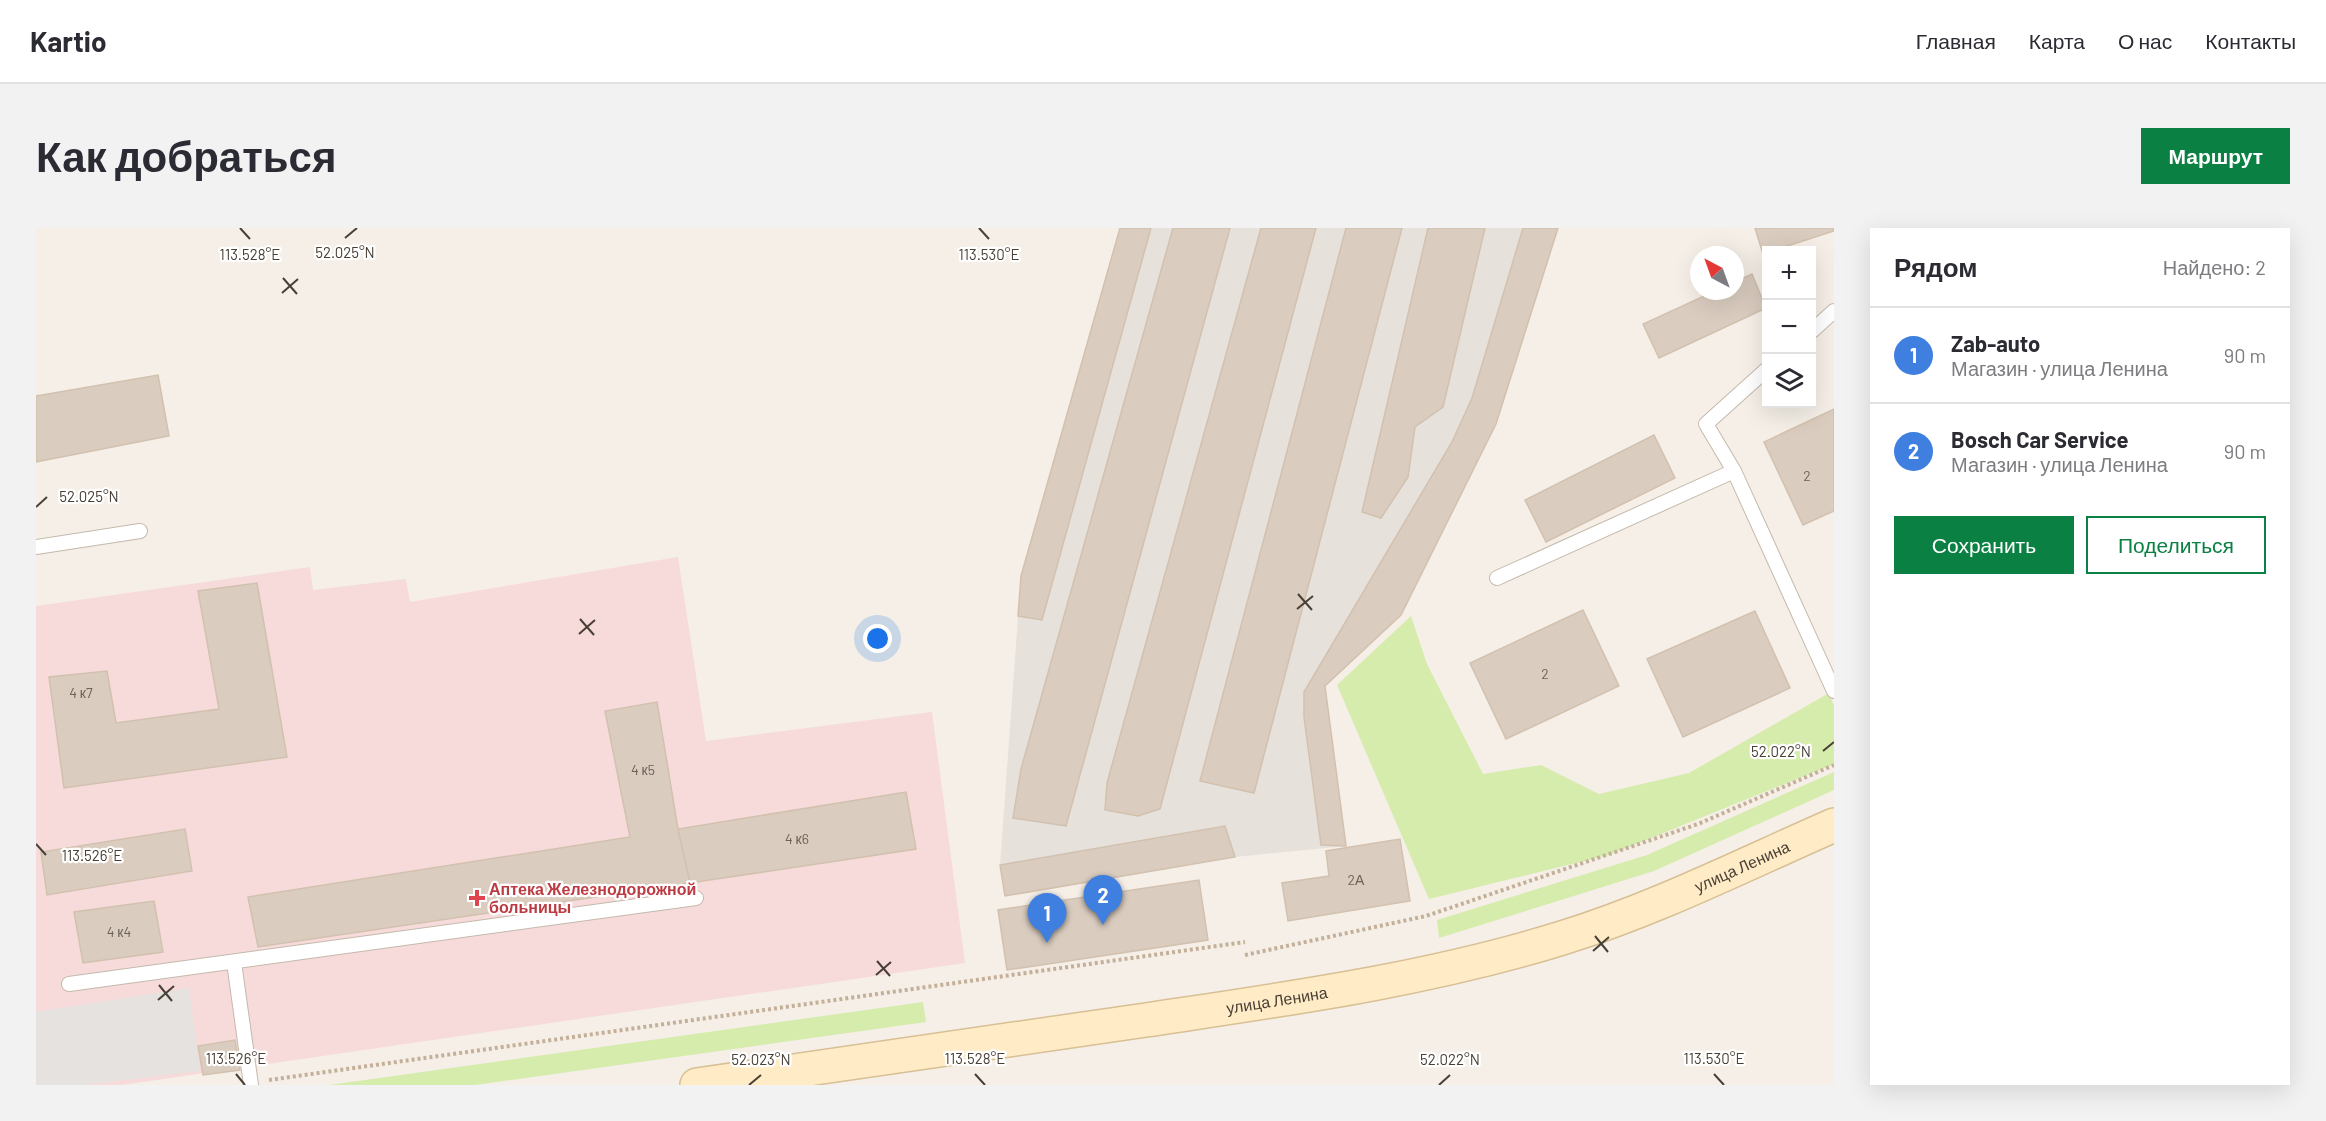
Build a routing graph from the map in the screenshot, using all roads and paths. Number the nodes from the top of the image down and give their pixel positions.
1 (1834, 311) edge
2 (1816, 327) edge
3 (1762, 374) edge
4 (1734, 471) junction
5 (140, 531) dead end
6 (36, 548) edge
7 (1497, 578) dead end
8 (1834, 691) edge
9 (1834, 765) edge
10 (1834, 825) edge
11 (696, 898) dead end
12 (1245, 942) dead end
13 (1245, 955) dead end
14 (234, 962) junction
15 (69, 984) dead end
16 (251, 1084) edge
17 (697, 1085) edge

1 - 2 lane
3 - 4 lane
4 - 7 lane
4 - 8 lane
5 - 6 lane
9 - 13 path
10 - 17 main road, улица Ленина
11 - 14 lane
12 - 16 path
14 - 15 lane
14 - 16 lane

